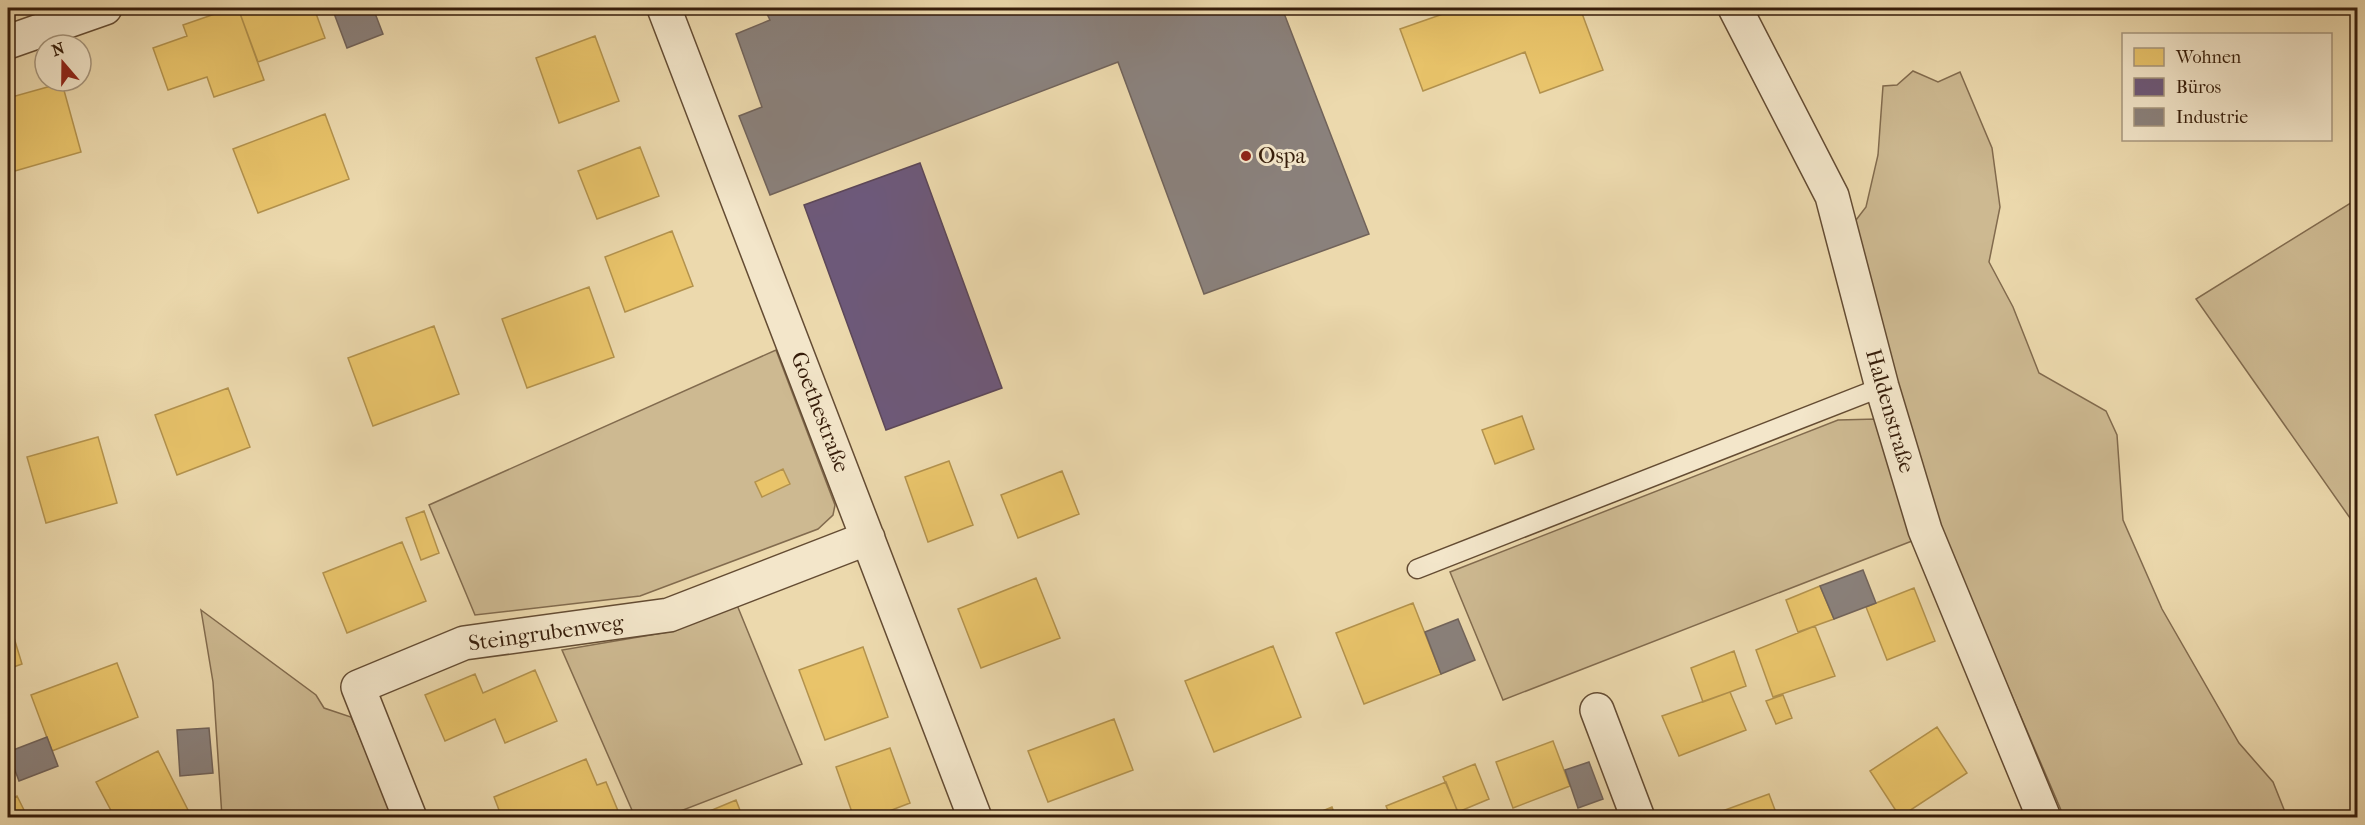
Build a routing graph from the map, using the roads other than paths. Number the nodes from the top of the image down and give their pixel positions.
1 (105, 8) edge
2 (664, 8) edge
3 (1735, 8) edge
4 (8, 42) edge
5 (1882, 387) junction
6 (868, 538) junction
7 (1417, 569) dead end
8 (1597, 710) dead end
9 (410, 818) edge
10 (975, 818) edge
11 (1638, 818) edge
12 (2044, 818) edge

1 - 4 street
2 - 6 street, Goethestraße
3 - 5 street, Haldenstraße
5 - 7 lane
5 - 12 street, Haldenstraße
6 - 9 street, Steingrubenweg
6 - 10 street, Goethestraße
8 - 11 street

